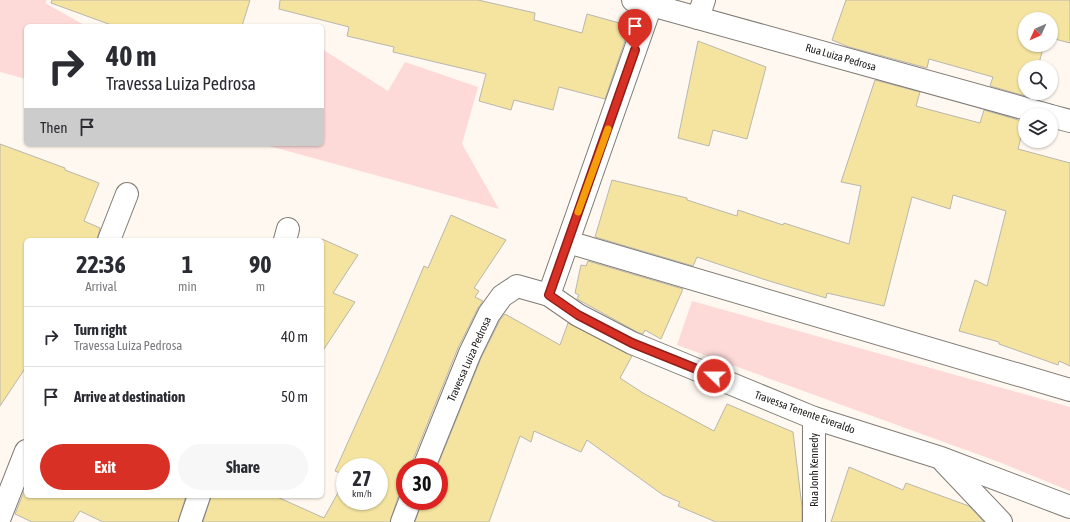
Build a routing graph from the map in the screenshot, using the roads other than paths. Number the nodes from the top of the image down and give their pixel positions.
1 (642, 3) edge
2 (701, 9) edge
3 (1027, 108) edge
4 (1058, 117) edge
5 (1070, 121) edge
6 (127, 194) dead end
7 (110, 238) edge
8 (568, 242) junction
9 (549, 295) junction
10 (1070, 390) edge
11 (814, 418) junction
12 (24, 456) edge
13 (428, 458) edge
14 (941, 458) junction
15 (198, 498) edge
16 (1070, 507) edge
17 (407, 510) edge
18 (0, 517) edge
19 (190, 522) edge
20 (402, 522) edge
21 (814, 522) edge
22 (1001, 522) edge

1 - 2 street, Rua Luiza Pedrosa
1 - 8 street
2 - 3 street, Rua Luiza Pedrosa
4 - 5 street, Rua Luiza Pedrosa
6 - 7 street
8 - 9 street
8 - 10 street
9 - 11 street, Travessa Tenente Everaldo
9 - 13 street, Travessa Luiza Pedrosa
11 - 14 street, Travessa Tenente Everaldo
11 - 21 street, Rua Jonh Kennedy
12 - 18 street
14 - 16 street, Travessa Tenente Everaldo
14 - 22 street
15 - 19 street
17 - 20 street

